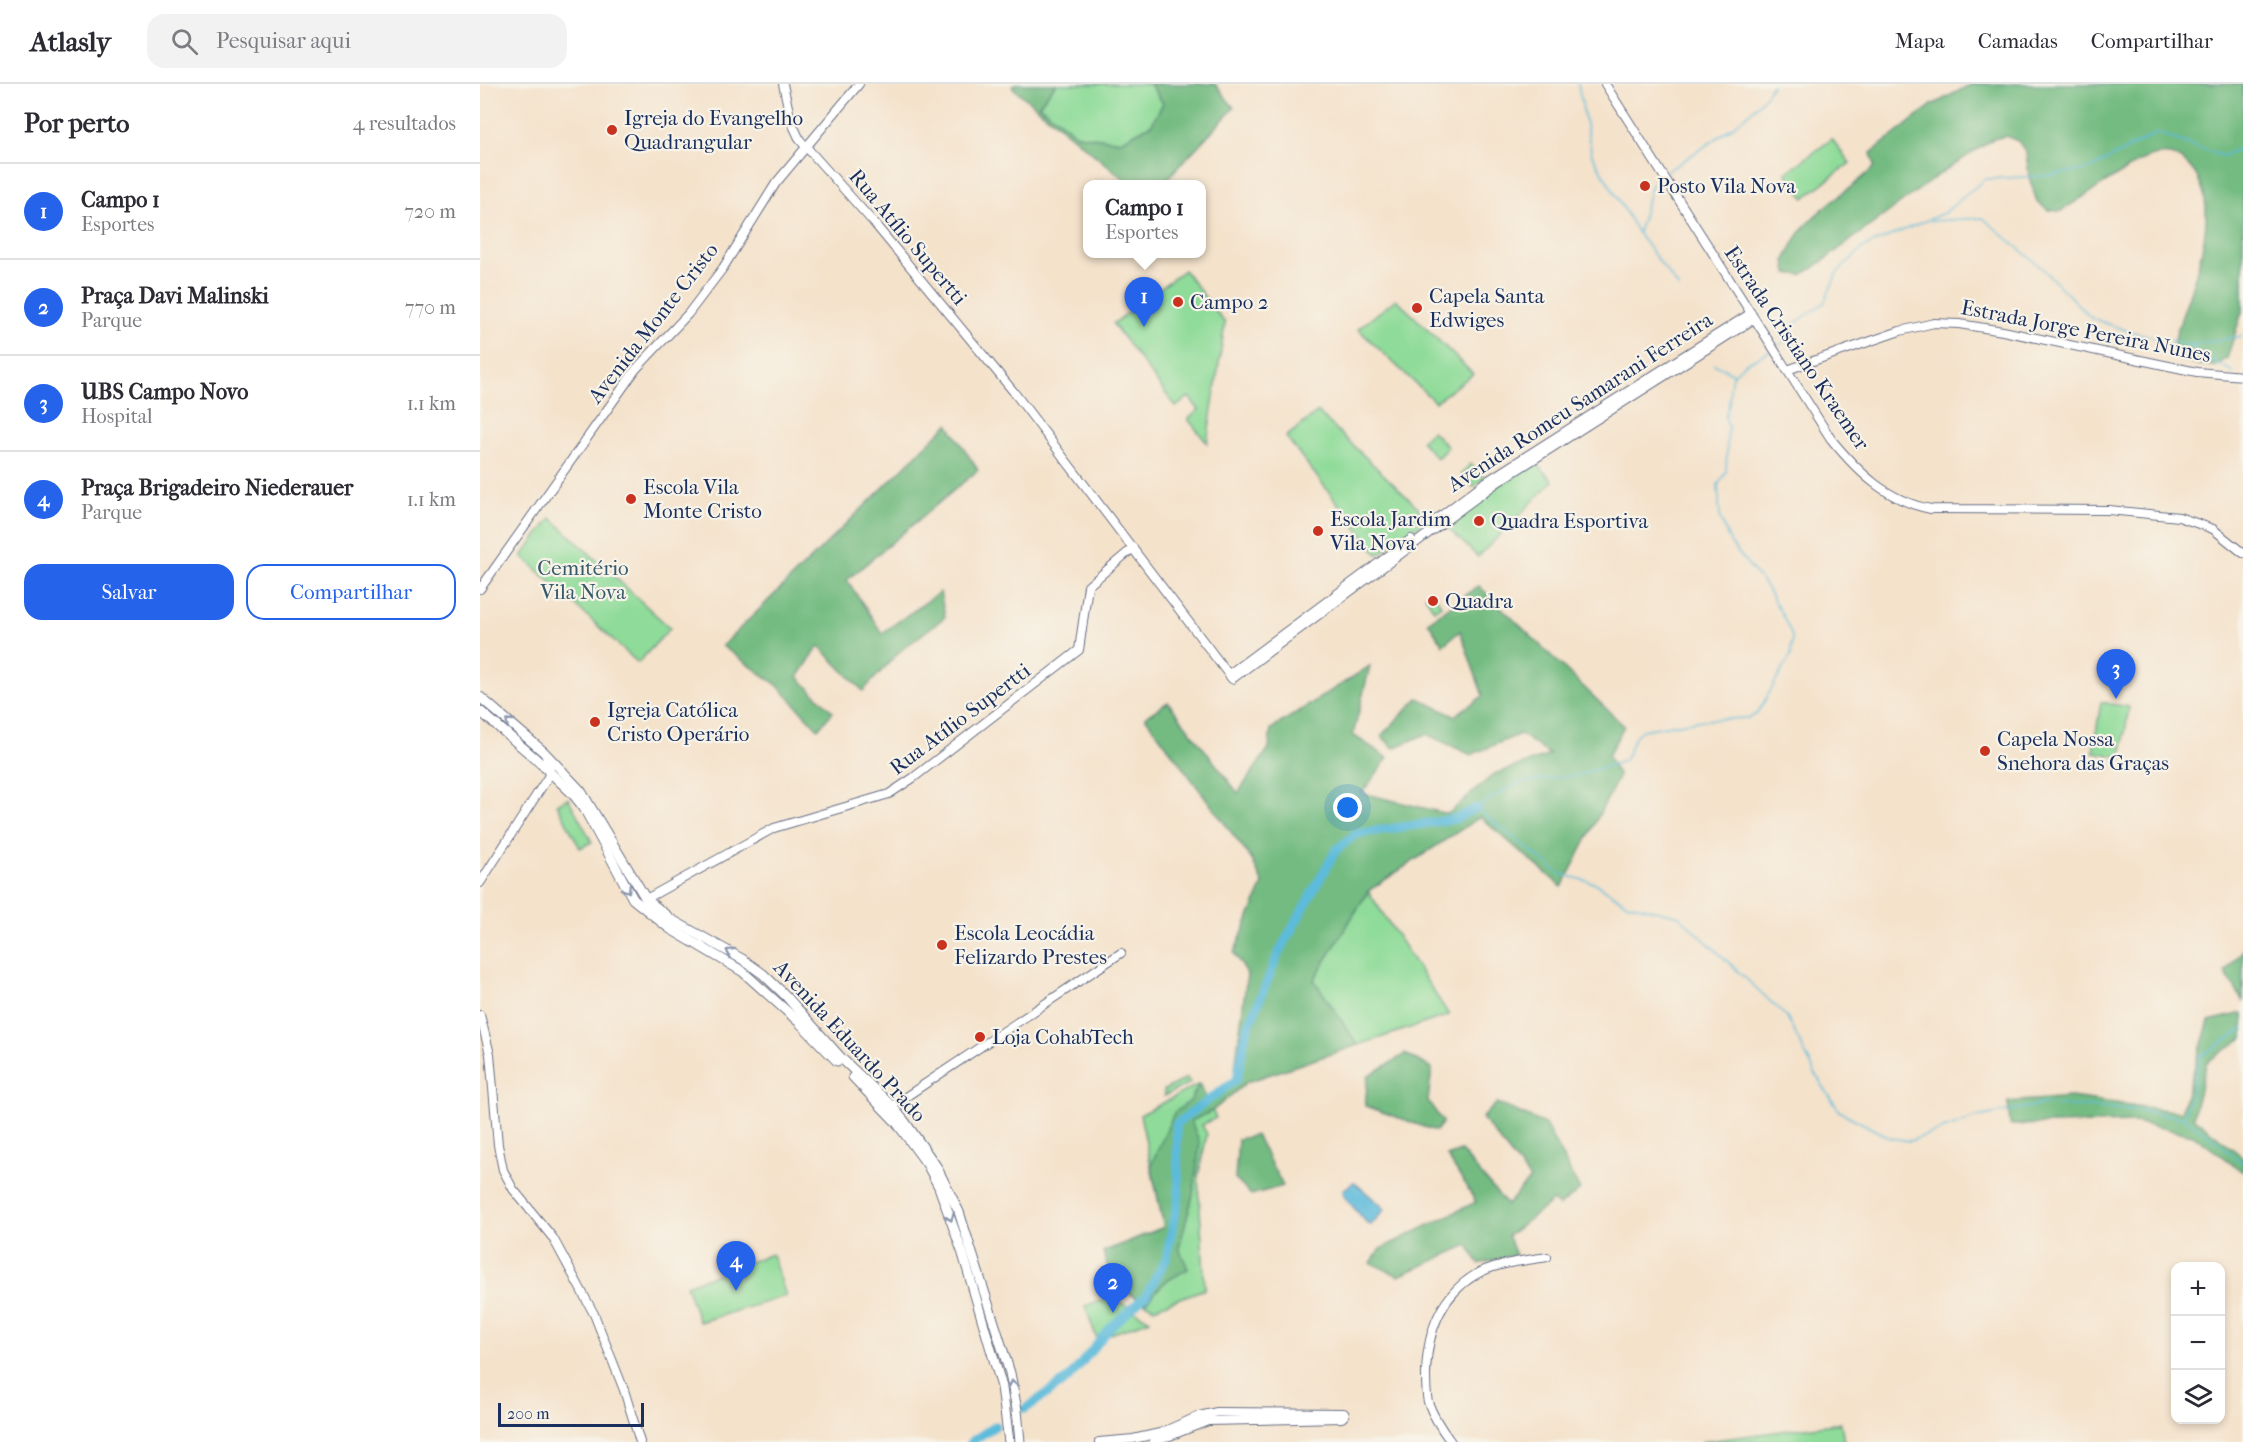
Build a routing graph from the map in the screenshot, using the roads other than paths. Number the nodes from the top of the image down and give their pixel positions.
1 (783, 84) edge
2 (859, 84) edge
3 (1605, 84) edge
4 (807, 147) junction
5 (1752, 316) junction
6 (1787, 370) junction
7 (2243, 375) edge
8 (1912, 506) junction
9 (1926, 516) dead end
10 (1133, 548) junction
11 (2243, 553) edge
12 (480, 589) edge
13 (1230, 677) joint
14 (480, 697) edge
15 (480, 711) edge
16 (545, 753) junction
17 (550, 771) junction
18 (480, 883) edge
19 (646, 899) junction
20 (1121, 953) dead end
21 (747, 969) junction
22 (783, 1000) junction
23 (480, 1015) edge
24 (889, 1109) junction
25 (1547, 1257) dead end
26 (640, 1442) edge
27 (1009, 1442) edge
28 (1020, 1442) edge
29 (1099, 1442) edge
30 (1154, 1442) edge
31 (1451, 1442) edge

1 - 4 street, Rua Atílio Supertti
2 - 4 street, Avenida Monte Cristo
3 - 5 street, Estrada Cristiano Kraemer
4 - 10 street, Rua Atílio Supertti
4 - 12 street, Avenida Monte Cristo
5 - 6 street, Estrada Cristiano Kraemer
5 - 13 street, Avenida Romeu Samarani Ferreira
6 - 7 street, Estrada Jorge Pereira Nunes
6 - 8 street, Estrada Cristiano Kraemer
8 - 9 street
8 - 11 street, Estrada Cristiano Kraemer
10 - 13 street, Rua Atílio Supertti
10 - 19 street, Rua Atílio Supertti
16 -> 14 main road, Avenida Eduardo Prado
15 - 17 main road, Avenida Eduardo Prado
16 - 17 street
16 - 19 main road, Avenida Eduardo Prado
17 - 18 street
17 -> 21 main road, Avenida Eduardo Prado
21 -> 19 main road, Avenida Eduardo Prado
20 - 24 street
21 - 22 main road, Avenida Eduardo Prado
22 - 24 main road, Avenida Eduardo Prado
22 - 24 main road, Avenida Eduardo Prado
23 - 26 street
24 -> 27 main road, Avenida Eduardo Prado
28 -> 24 main road, Avenida Eduardo Prado
25 - 31 street
29 - 30 street

